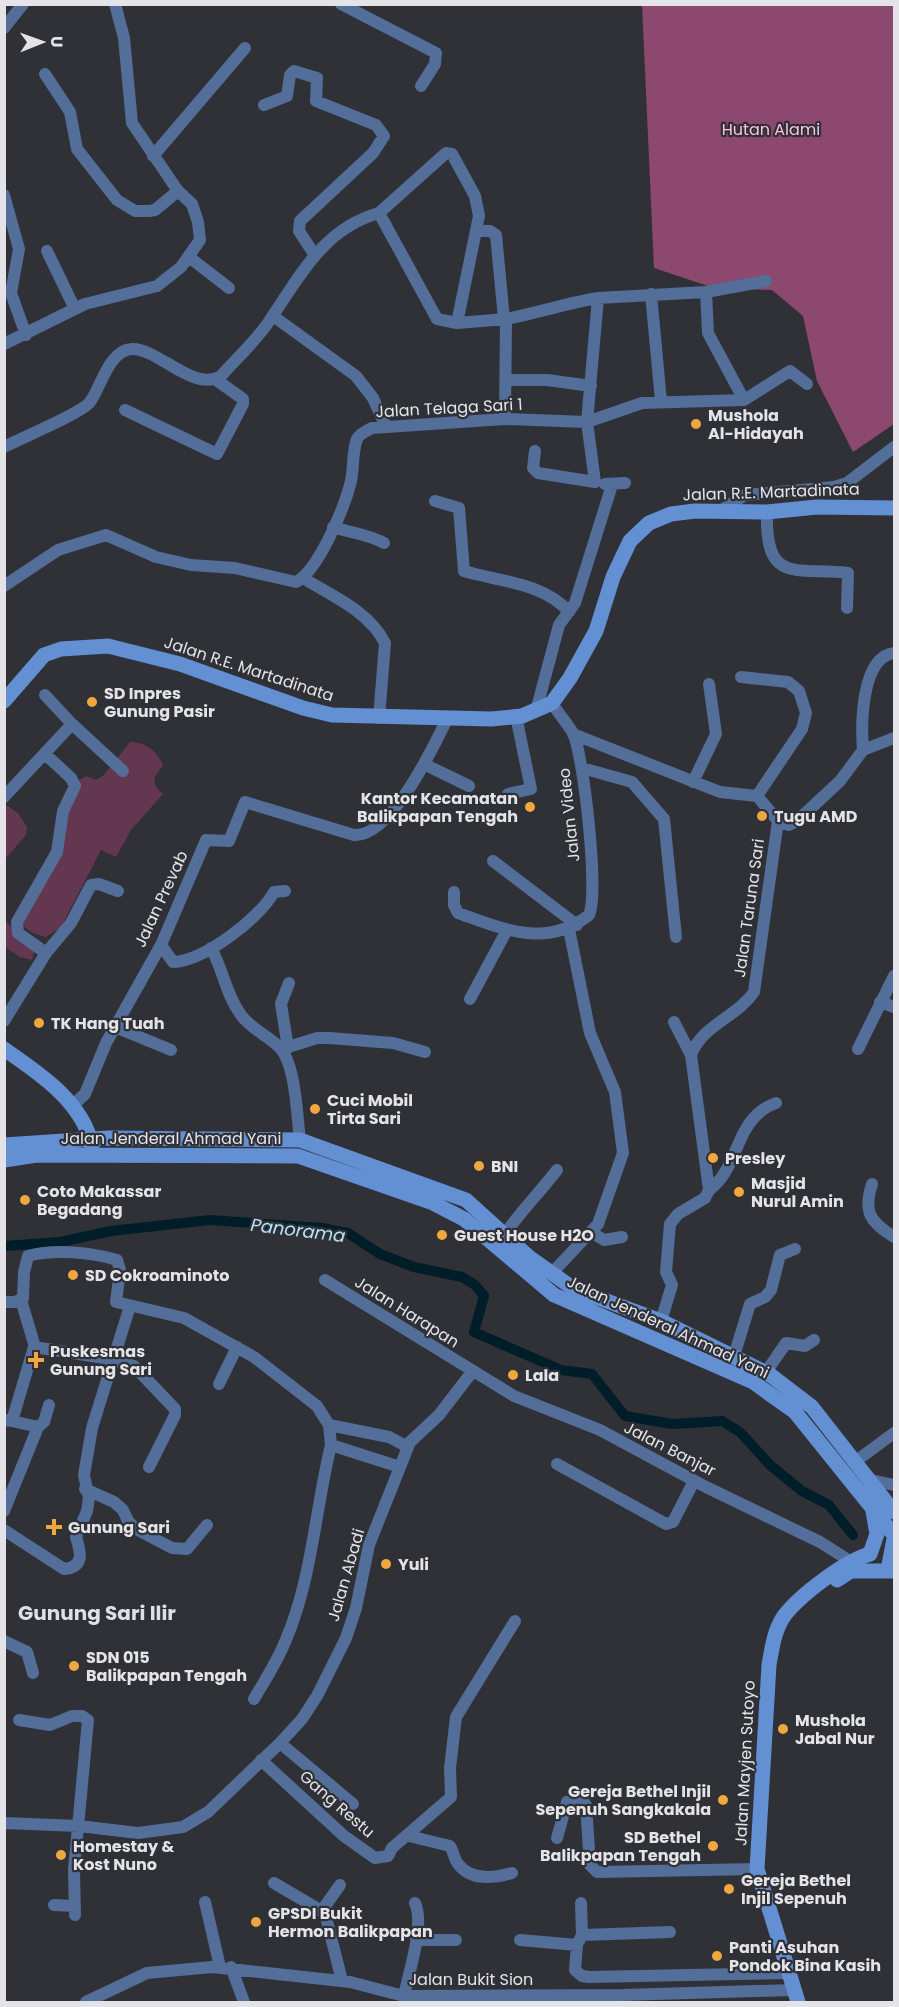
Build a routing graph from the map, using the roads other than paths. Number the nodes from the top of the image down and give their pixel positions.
1 (23, 4) edge
2 (115, 4) edge
3 (342, 4) edge
4 (4, 28) edge
5 (245, 48) dead end
6 (45, 74) dead end
7 (421, 86) dead end
8 (264, 105) dead end
9 (153, 156) junction
10 (178, 191) junction
11 (4, 195) edge
12 (379, 213) junction
13 (477, 231) junction
14 (47, 251) dead end
15 (315, 254) junction
16 (189, 257) junction
17 (766, 281) dead end
18 (229, 288) dead end
19 (706, 292) junction
20 (651, 294) junction
21 (598, 298) junction
22 (75, 309) junction
23 (273, 316) junction
24 (505, 319) junction
25 (457, 323) junction
26 (26, 335) junction
27 (4, 344) edge
28 (215, 380) junction
29 (506, 380) junction
30 (807, 384) dead end
31 (591, 386) junction
32 (744, 400) junction
33 (661, 401) junction
34 (125, 411) dead end
35 (505, 419) junction
36 (587, 422) junction
37 (386, 428) junction
38 (6, 442) edge
39 (894, 447) edge
40 (535, 451) dead end
41 (595, 482) junction
42 (625, 483) dead end
43 (612, 485) junction
44 (435, 501) dead end
45 (894, 507) edge
46 (720, 511) junction
47 (767, 512) junction
48 (333, 527) junction
49 (384, 543) dead end
50 (303, 578) junction
51 (4, 586) edge
52 (847, 608) dead end
53 (568, 612) junction
54 (894, 653) edge
55 (741, 677) dead end
56 (709, 684) dead end
57 (45, 695) dead end
58 (6, 696) edge
59 (552, 703) junction
60 (536, 711) junction
61 (516, 716) junction
62 (379, 718) junction
63 (447, 719) junction
64 (72, 723) junction
65 (573, 734) junction
66 (894, 738) edge
67 (863, 750) junction
68 (45, 754) junction
69 (424, 764) junction
70 (582, 768) junction
71 (123, 771) dead end
72 (693, 782) junction
73 (469, 786) dead end
74 (508, 794) dead end
75 (757, 796) junction
76 (4, 797) edge
77 (778, 822) junction
78 (493, 861) dead end
79 (118, 891) dead end
80 (285, 891) dead end
81 (454, 892) dead end
82 (573, 927) junction
83 (507, 930) junction
84 (676, 937) dead end
85 (161, 945) junction
86 (211, 948) junction
87 (46, 953) junction
88 (894, 976) edge
89 (289, 983) dead end
90 (470, 999) dead end
91 (879, 1002) junction
92 (894, 1008) edge
93 (4, 1021) edge
94 (674, 1022) dead end
95 (114, 1027) junction
96 (285, 1048) junction
97 (4, 1049) edge
98 (858, 1049) dead end
99 (171, 1050) dead end
100 (425, 1052) dead end
101 (691, 1055) junction
102 (776, 1102) dead end
103 (72, 1106) junction
104 (90, 1138) junction
105 (109, 1138) junction
106 (300, 1140) junction
107 (4, 1145) edge
108 (93, 1155) junction
109 (113, 1155) junction
110 (4, 1160) edge
111 (556, 1170) dead end
112 (873, 1184) dead end
113 (709, 1190) junction
114 (591, 1232) junction
115 (505, 1234) junction
116 (622, 1237) dead end
117 (894, 1237) edge
118 (795, 1249) dead end
119 (551, 1274) junction
120 (325, 1280) dead end
121 (21, 1300) junction
122 (4, 1302) edge
123 (130, 1306) junction
124 (661, 1321) junction
125 (814, 1340) dead end
126 (35, 1347) junction
127 (237, 1347) junction
128 (734, 1356) junction
129 (111, 1359) junction
130 (472, 1372) junction
131 (728, 1372) junction
132 (766, 1372) junction
133 (219, 1384) dead end
134 (49, 1405) dead end
135 (8, 1421) edge
136 (329, 1425) junction
137 (38, 1427) junction
138 (894, 1433) edge
139 (331, 1445) junction
140 (408, 1447) junction
141 (856, 1461) junction
142 (557, 1464) dead end
143 (149, 1467) dead end
144 (400, 1467) junction
145 (871, 1480) junction
146 (694, 1481) junction
147 (894, 1485) edge
148 (86, 1489) junction
149 (872, 1508) junction
150 (4, 1511) edge
151 (894, 1513) edge
152 (207, 1526) dead end
153 (4, 1530) edge
154 (894, 1545) edge
155 (870, 1554) junction
156 (850, 1561) junction
157 (891, 1570) edge
158 (800, 1602) junction
159 (516, 1621) dead end
160 (4, 1641) edge
161 (33, 1673) dead end
162 (254, 1699) dead end
163 (19, 1720) dead end
164 (279, 1743) junction
165 (261, 1760) junction
166 (353, 1804) dead end
167 (4, 1823) edge
168 (78, 1826) junction
169 (409, 1836) junction
170 (557, 1838) dead end
171 (758, 1869) junction
172 (512, 1873) dead end
173 (274, 1883) dead end
174 (340, 1885) dead end
175 (205, 1902) dead end
176 (415, 1903) dead end
177 (581, 1903) dead end
178 (54, 1905) dead end
179 (323, 1909) junction
180 (670, 1932) dead end
181 (416, 1940) junction
182 (456, 1940) dead end
183 (520, 1940) dead end
184 (580, 1940) junction
185 (226, 1967) junction
186 (788, 1973) junction
187 (342, 1981) junction
188 (796, 1996) edge
189 (405, 1999) edge
190 (624, 1999) edge
191 (86, 2002) edge
192 (244, 2002) edge

1 - 4 street
2 - 9 street
3 - 7 street
5 - 9 street
6 - 10 street
8 - 15 street
9 - 10 street
10 - 16 street
11 - 26 street
12 - 13 street
12 - 15 street
12 - 25 street
13 - 24 street
13 - 25 street
14 - 22 street
15 - 23 street
16 - 18 street
16 - 22 street
17 - 19 street
19 - 20 street
19 - 32 street
20 - 21 street
20 - 33 street
21 - 24 street
21 - 31 street
22 - 26 street
23 - 28 street
23 - 37 street
24 - 25 street
24 - 29 street
26 - 27 street
28 - 34 street
28 - 38 street
29 - 31 street
29 - 35 street
30 - 32 street
31 - 36 street
32 - 33 street, Jalan Telaga Sari 1
33 - 36 street, Jalan Telaga Sari 1
35 - 36 street, Jalan Telaga Sari 1
35 - 37 street, Jalan Telaga Sari 1
36 - 41 street
37 - 48 street, Jalan Telaga Sari 1
39 - 46 street
40 - 41 street
41 - 43 street
42 - 43 street
43 - 53 street
44 - 53 street
45 - 47 main road, Jalan R.E. Martadinata
46 - 47 main road, Jalan R.E. Martadinata
46 - 59 main road, Jalan R.E. Martadinata
47 - 52 street
48 - 49 street
48 - 50 street, Jalan Telaga Sari 1
50 - 51 street
50 - 62 street
53 - 60 street
54 - 67 street
55 - 75 street
56 - 72 street
57 - 64 street
58 - 62 main road, Jalan R.E. Martadinata
59 - 60 main road, Jalan R.E. Martadinata
59 - 65 street, Jalan Video
60 - 61 main road, Jalan R.E. Martadinata
61 - 63 main road, Jalan R.E. Martadinata
61 - 74 street
62 - 63 main road, Jalan R.E. Martadinata
63 - 69 street, Jalan Prevab
64 - 68 street
64 - 71 street
65 - 70 street, Jalan Video
65 - 72 street
66 - 67 street
67 - 77 street
68 - 76 street
68 - 87 street
69 - 73 street
69 - 85 street, Jalan Prevab
70 - 82 street, Jalan Video
70 - 84 street
72 - 75 street
75 - 77 street, Jalan Taruna Sari
77 - 101 street, Jalan Taruna Sari
78 - 82 street
79 - 87 street
80 - 86 street
81 - 83 street
82 - 83 street
82 - 114 street
83 - 90 street
85 - 86 street
85 - 95 street, Jalan Prevab
86 - 96 street
87 - 93 street
88 - 91 street
89 - 96 street
91 - 92 street
91 - 98 street
94 - 101 street
95 - 99 street
95 - 103 street, Jalan Prevab
96 - 100 street
96 - 106 street
97 - 103 main road
101 - 113 street
102 - 113 street
103 - 104 main road
103 - 105 main road
104 - 105 main road, Jalan Jenderal Ahmad Yani
104 - 107 main road, Jalan Jenderal Ahmad Yani
104 - 108 main road
105 - 106 main road, Jalan Jenderal Ahmad Yani
105 - 109 main road
106 - 115 main road, Jalan Jenderal Ahmad Yani
108 - 109 main road, Jalan Jenderal Ahmad Yani
108 - 110 main road, Jalan Jenderal Ahmad Yani
109 - 131 main road, Jalan Jenderal Ahmad Yani
111 - 115 street
112 - 117 street
113 - 124 street
114 - 116 street
114 - 119 street
115 - 119 main road, Jalan Jenderal Ahmad Yani
118 - 128 street
119 - 124 main road, Jalan Jenderal Ahmad Yani
120 - 130 street, Jalan Harapan
121 - 122 street
121 - 123 street
121 - 126 street
123 - 127 street
123 - 129 street
124 - 128 main road, Jalan Jenderal Ahmad Yani
125 - 132 street
126 - 129 street
126 - 135 street
127 - 133 street
127 - 136 street
128 - 131 main road
128 - 132 main road, Jalan Jenderal Ahmad Yani
129 - 143 street
129 - 148 street
130 - 140 street, Jalan Abadi
130 - 146 street, Jalan Banjar
131 - 149 main road, Jalan Jenderal Ahmad Yani
132 - 141 main road, Jalan Jenderal Ahmad Yani
134 - 137 street
135 - 137 street
136 - 139 street
136 - 140 street
137 - 150 street
138 - 141 street
139 - 144 street
139 - 162 street
140 - 144 street, Jalan Abadi
141 - 145 main road, Jalan Jenderal Ahmad Yani
142 - 146 street
144 - 164 street, Jalan Abadi
145 - 147 street
145 - 151 main road, Jalan Jenderal Ahmad Yani
146 - 156 street, Jalan Banjar
148 - 152 street
148 - 153 street
149 - 154 main road, Jalan Jenderal Ahmad Yani
149 - 155 main road
154 - 155 main road, Jalan Mayjen Sutoyo
154 - 157 main road
155 - 156 main road, Jalan Mayjen Sutoyo
156 - 158 main road, Jalan Mayjen Sutoyo
157 - 158 main road, Jalan Mayjen Sutoyo
158 - 171 main road, Jalan Mayjen Sutoyo
159 - 169 street
160 - 161 street
163 - 168 street
164 - 165 street, Jalan Abadi
164 - 166 street
165 - 168 street, Jalan Abadi
165 - 169 street, Gang Restu
167 - 168 street, Jalan Abadi
168 - 178 street
169 - 172 street
170 - 171 street
171 - 186 main road, Jalan Mayjen Sutoyo
173 - 179 street
174 - 179 street
175 - 185 street
176 - 181 street
177 - 184 street
179 - 187 street
180 - 184 street
181 - 182 street
181 - 189 street
183 - 184 street
184 - 186 street
185 - 187 street, Jalan Bukit Sion
185 - 191 street, Jalan Bukit Sion
185 - 192 street
186 - 188 main road, Jalan Mayjen Sutoyo
187 - 189 street, Jalan Bukit Sion
188 - 190 street, Jalan Bukit Sion
189 - 190 street, Jalan Bukit Sion

